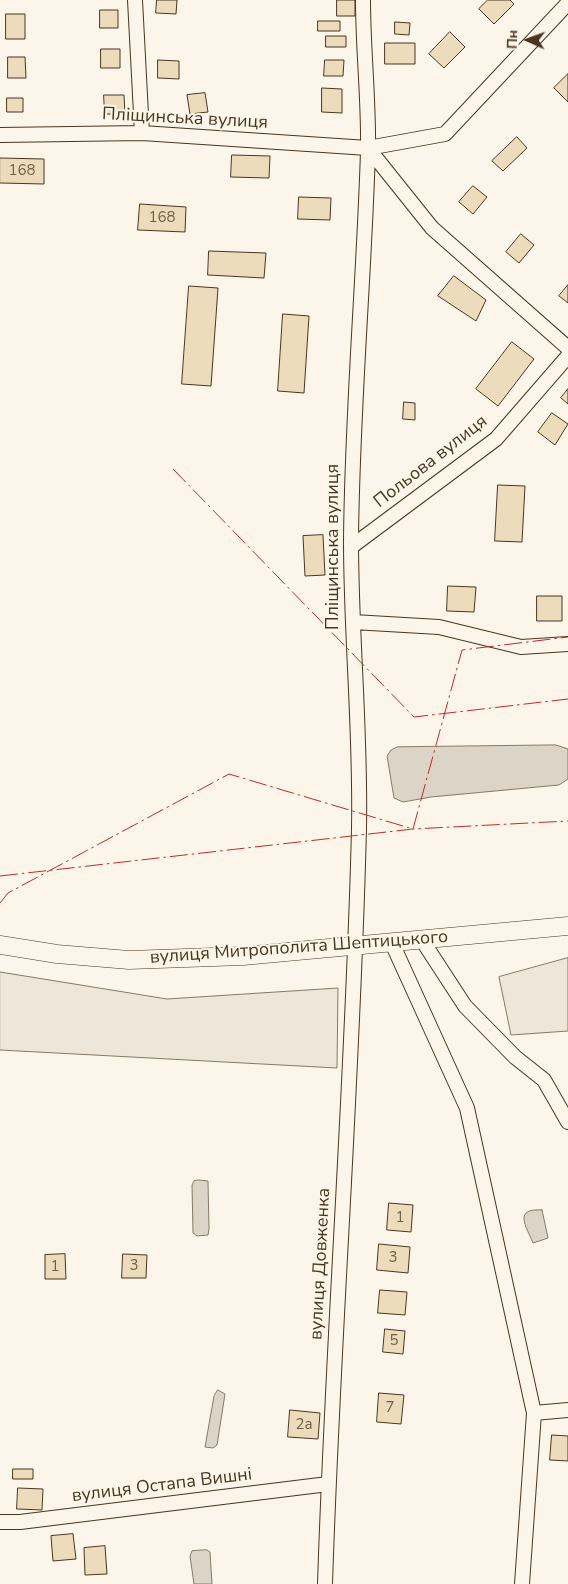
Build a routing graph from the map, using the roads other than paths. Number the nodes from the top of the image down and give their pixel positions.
1 (135, 0) edge
2 (365, 2) edge
3 (568, 3) edge
4 (142, 133) junction
5 (0, 135) edge
6 (368, 148) junction
7 (568, 348) edge
8 (568, 356) edge
9 (351, 547) junction
10 (353, 622) junction
11 (568, 644) edge
12 (568, 926) edge
13 (422, 940) junction
14 (392, 944) junction
15 (0, 945) edge
16 (354, 946) junction
17 (568, 1122) edge
18 (568, 1410) edge
19 (534, 1413) junction
20 (328, 1484) junction
21 (0, 1522) edge
22 (325, 1584) edge
23 (522, 1584) edge

1 - 4 street
2 - 6 street, Пліщинська вулиця
3 - 6 street
4 - 5 street, Пліщинська вулиця
4 - 6 street, Пліщинська вулиця
6 - 7 street
6 - 9 street, Пліщинська вулиця
8 - 9 street, Польова вулиця
9 - 10 street, Пліщинська вулиця
10 - 11 street
10 - 16 street, Пліщинська вулиця
12 - 13 main road, вулиця Митрополита Шептицького
13 - 14 main road, вулиця Митрополита Шептицького
13 - 17 street
14 - 16 main road, вулиця Митрополита Шептицького
14 - 19 street
15 - 16 main road, вулиця Митрополита Шептицького
16 - 20 street, вулиця Довженка
18 - 19 street
19 - 23 street
20 - 21 street, вулиця Остапа Вишні
20 - 22 street, вулиця Довженка

